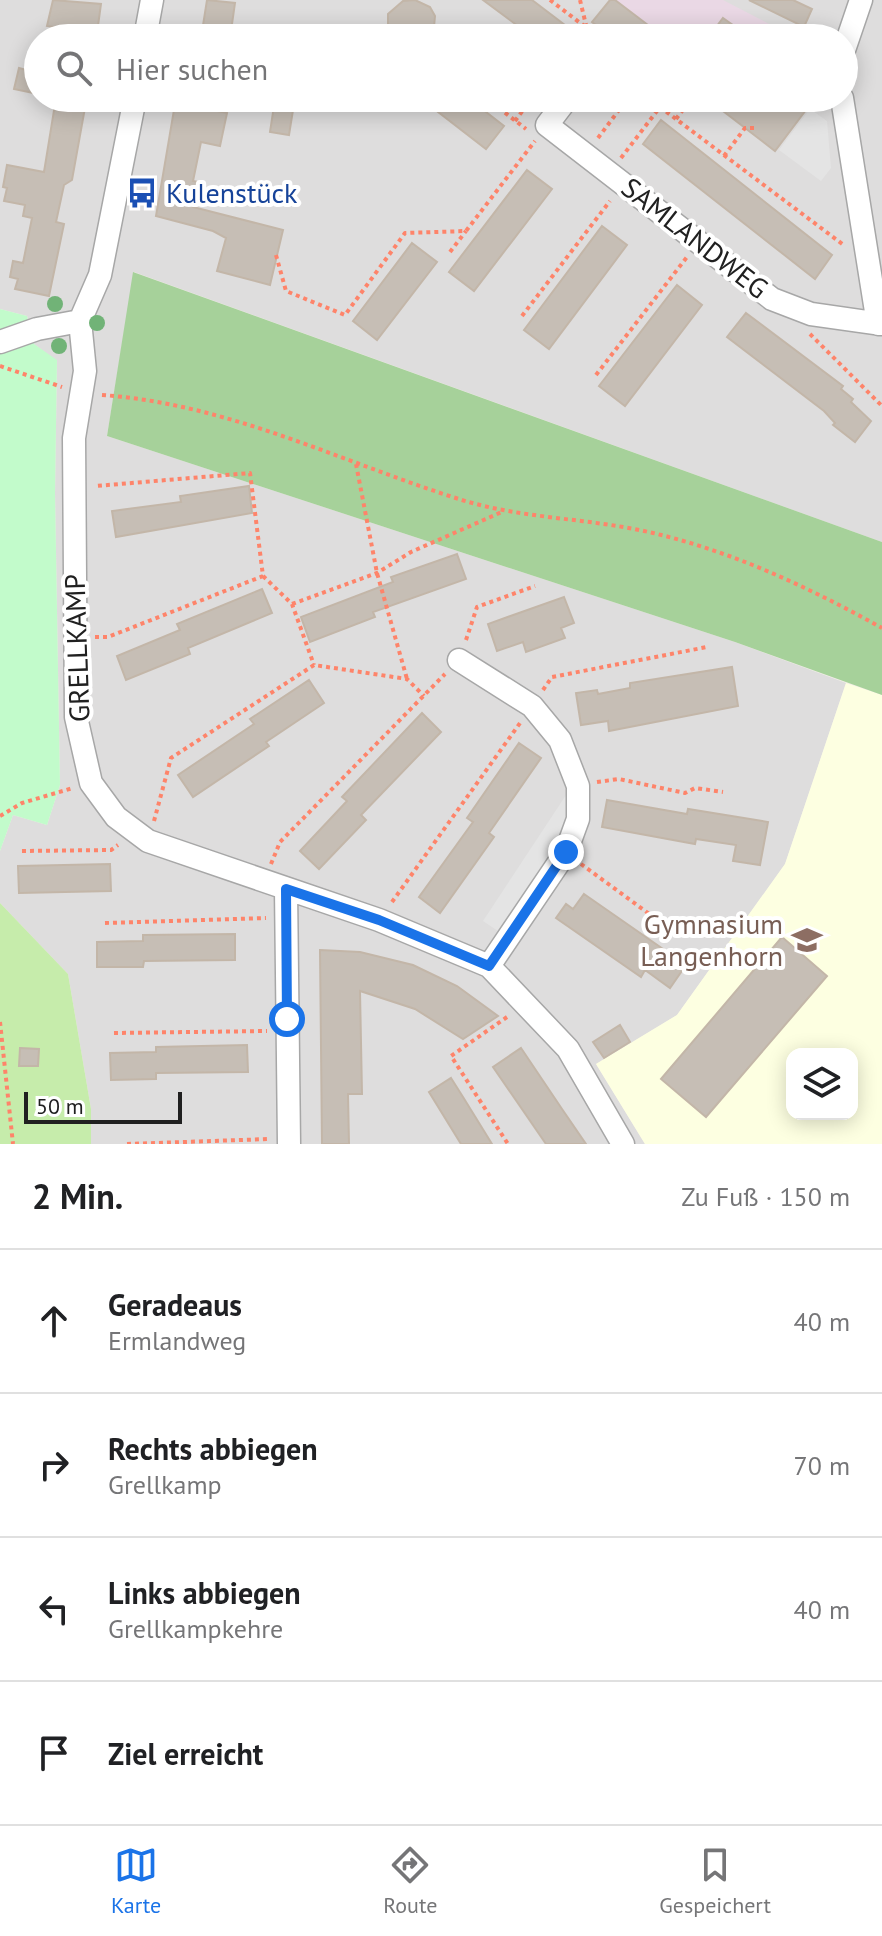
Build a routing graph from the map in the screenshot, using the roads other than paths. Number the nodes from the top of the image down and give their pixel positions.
1 (152, 0) edge
2 (861, 0) edge
3 (148, 24) edge
4 (853, 24) edge
5 (132, 112) edge
6 (557, 112) edge
7 (844, 112) edge
8 (80, 321) junction
9 (880, 324) edge
10 (0, 342) edge
11 (459, 660) road end
12 (286, 889) junction
13 (489, 966) junction
14 (289, 1141) edge
15 (623, 1144) edge

1 - 3 street
2 - 4 street
5 - 8 street
6 - 9 street, SAMLANDWEG
7 - 9 street
8 - 10 street
8 - 12 street, GRELLKAMP
11 - 13 street
12 - 13 street, GRELLKAMP
12 - 14 street
13 - 15 street, GRELLKAMP

